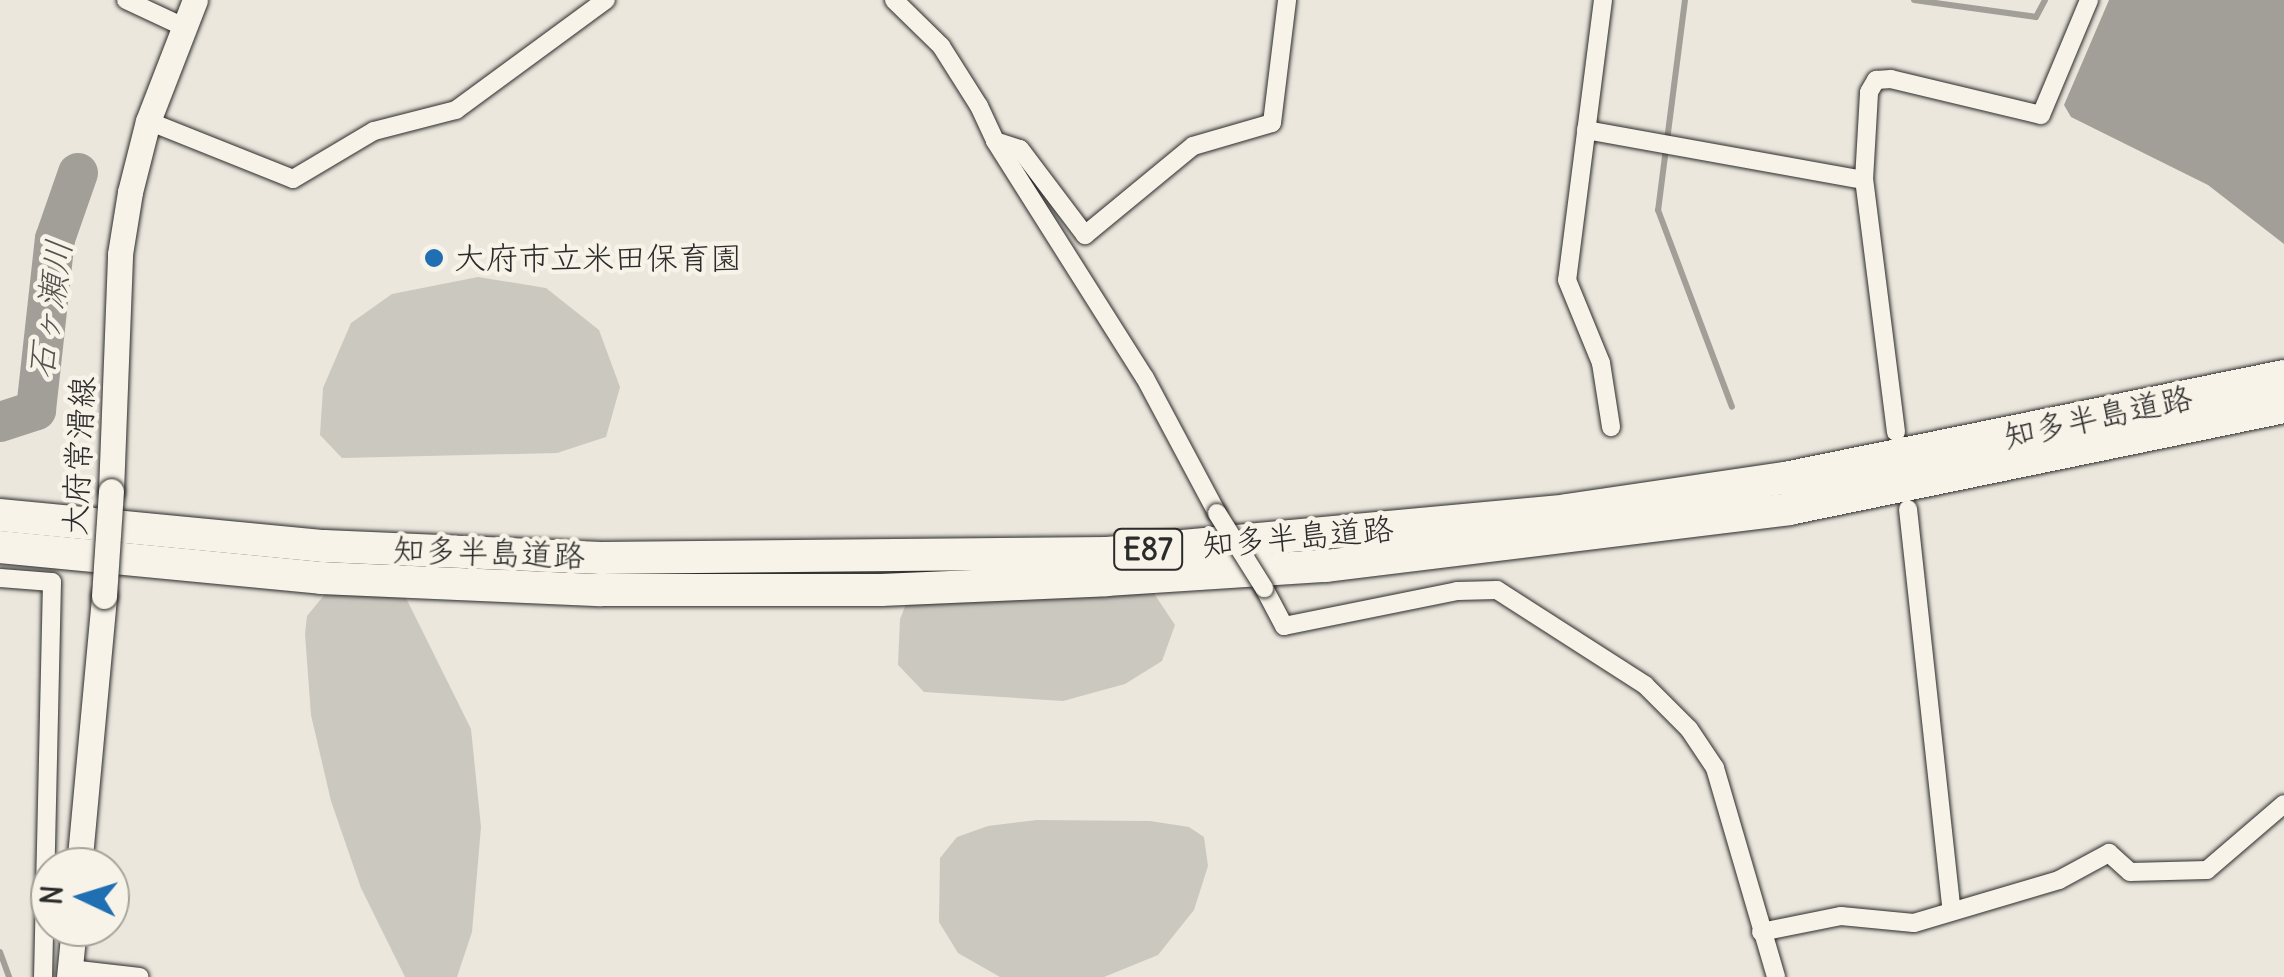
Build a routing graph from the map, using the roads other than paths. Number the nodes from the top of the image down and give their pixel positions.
1 (126, 0) edge
2 (195, 0) edge
3 (606, 0) edge
4 (894, 0) edge
5 (1286, 0) edge
6 (1602, 0) edge
7 (2090, 0) edge
8 (184, 27) junction
9 (148, 120) junction
10 (1586, 130) junction
11 (995, 141) junction
12 (1864, 180) junction
13 (2284, 376) edge
14 (2284, 406) edge
15 (1611, 427) dead end
16 (1896, 432) dead end
17 (1908, 509) dead end
18 (0, 515) edge
19 (0, 547) edge
20 (0, 578) edge
21 (2284, 804) edge
22 (81, 847) edge
23 (1951, 908) junction
24 (1761, 932) junction
25 (72, 947) edge
26 (70, 973) edge
27 (43, 977) edge
28 (140, 977) edge
29 (1776, 977) edge

1 - 8 street
2 - 8 main road, 大府常滑線
3 - 9 street
4 - 11 street
5 - 11 street
6 - 10 street
7 - 12 street
8 - 9 main road, 大府常滑線
9 - 22 main road, 大府常滑線, bridge
10 - 12 street
10 - 15 street
11 - 24 street, bridge
12 - 16 street
13 - 18 highway, 知多半島道路 / E87
14 - 19 highway, 知多半島道路 / E87
17 - 23 street
20 - 27 street
21 - 23 street
23 - 24 street
24 - 29 street
25 - 26 main road
26 - 28 street

